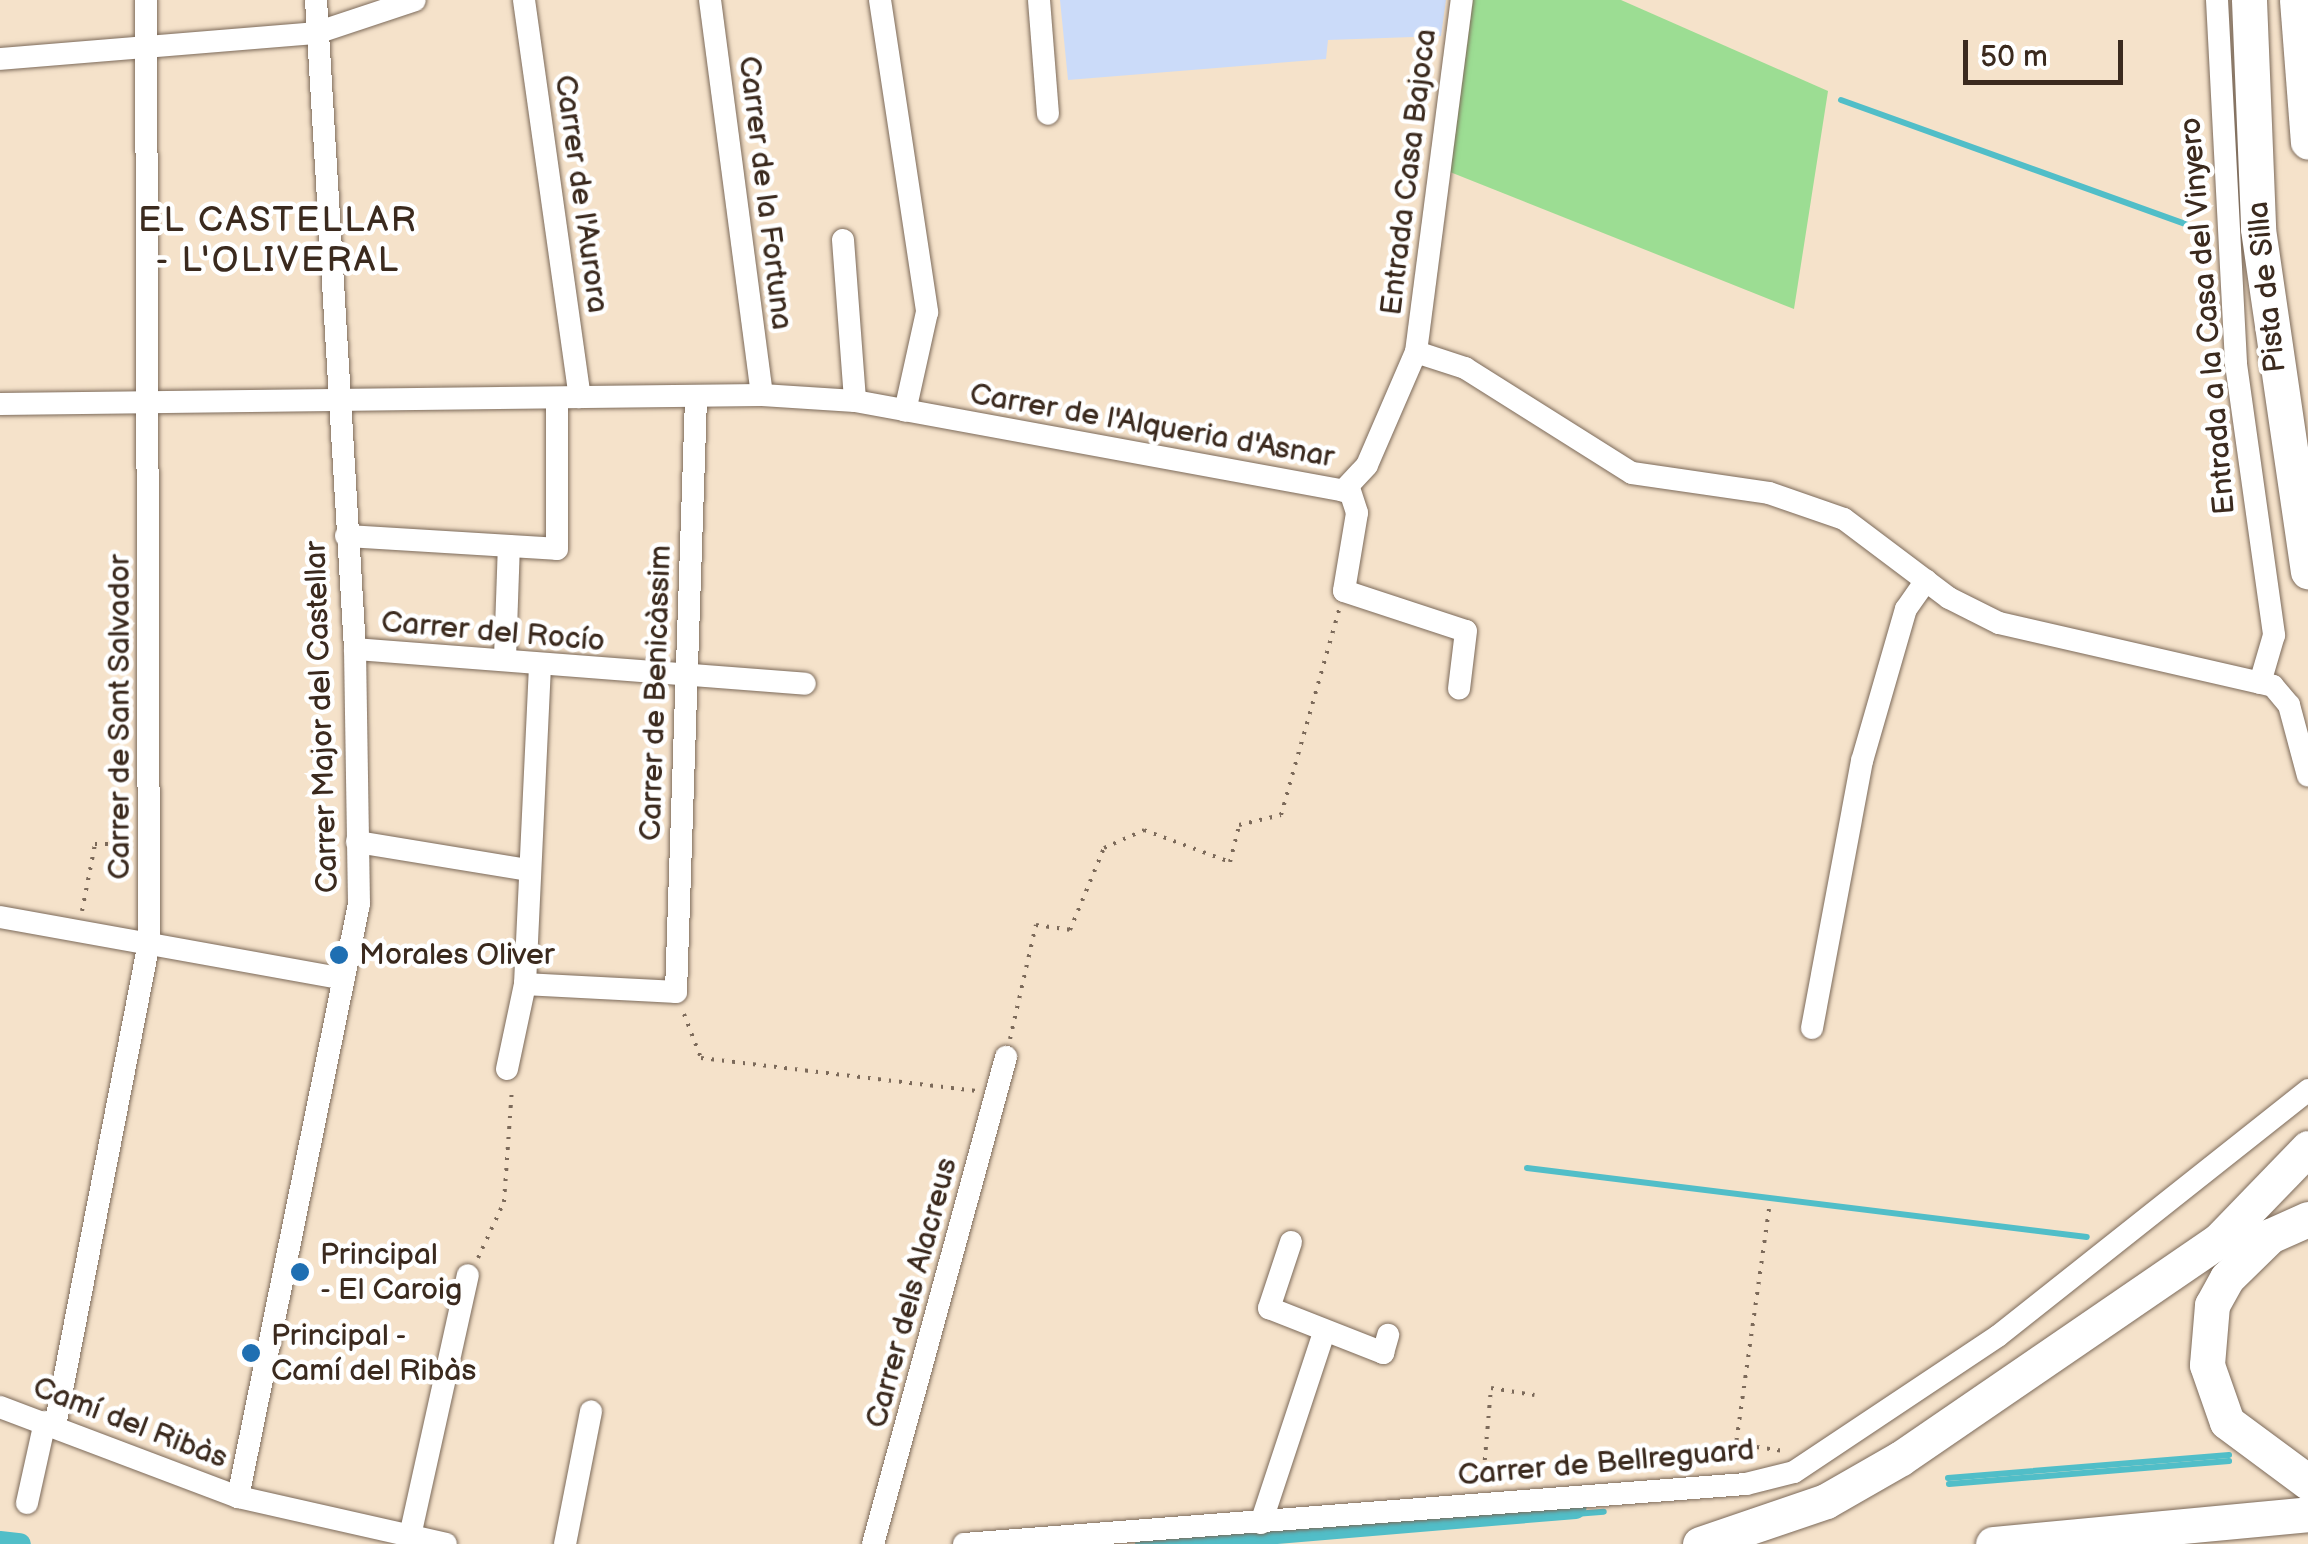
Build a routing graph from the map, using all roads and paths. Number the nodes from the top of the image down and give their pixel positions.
1 (146, 0) edge
2 (316, 0) edge
3 (415, 0) edge
4 (524, 0) edge
5 (710, 0) edge
6 (880, 0) edge
7 (1039, 0) edge
8 (1462, 0) edge
9 (2217, 0) edge
10 (2249, 0) edge
11 (2297, 0) edge
12 (316, 33) junction
13 (147, 51) junction
14 (0, 59) edge
15 (1048, 114) dead end
16 (2308, 142) edge
17 (843, 240) dead end
18 (1416, 352) junction
19 (762, 394) junction
20 (696, 397) junction
21 (568, 398) junction
22 (856, 401) junction
23 (0, 404) edge
24 (341, 404) junction
25 (147, 407) junction
26 (905, 411) junction
27 (1349, 488) junction
28 (346, 536) junction
29 (509, 546) junction
30 (2308, 571) edge
31 (1926, 580) junction
32 (1344, 591) junction
33 (355, 650) junction
34 (505, 658) junction
35 (540, 670) junction
36 (686, 676) junction
37 (2260, 683) junction
38 (804, 684) dead end
39 (1459, 689) dead end
40 (2308, 776) edge
41 (357, 842) junction
42 (136, 844) dead end
43 (528, 870) junction
44 (81, 915) dead end
45 (0, 917) edge
46 (149, 944) junction
47 (343, 979) junction
48 (525, 984) junction
49 (676, 992) junction
50 (1812, 1028) dead end
51 (1006, 1058) joint
52 (507, 1069) joint
53 (2308, 1090) edge
54 (997, 1094) junction
55 (2308, 1148) edge
56 (1769, 1209) dead end
57 (2308, 1220) edge
58 (1291, 1242) dead end
59 (468, 1275) joint
60 (1324, 1332) junction
61 (1388, 1335) dead end
62 (1534, 1394) dead end
63 (0, 1406) edge
64 (592, 1412) dead end
65 (50, 1424) junction
66 (1818, 1456) junction
67 (2308, 1482) edge
68 (238, 1497) junction
69 (27, 1503) dead end
70 (1482, 1506) junction
71 (2308, 1514) edge
72 (1261, 1524) junction
73 (410, 1536) junction
74 (446, 1544) edge
75 (565, 1544) edge
76 (873, 1544) edge
77 (964, 1544) edge
78 (1700, 1544) edge
79 (1993, 1544) edge

1 - 13 street, Carrer de Sant Salvador
2 - 12 street, Carrer Major del Castellar
3 - 12 street
4 - 21 street, Carrer de l'Aurora
5 - 19 street, Carrer de la Fortuna
6 - 26 street
7 - 15 street
8 - 18 street, Entrada Casa Bajoca
9 - 37 street, Entrada a la Casa del Vinyero
10 - 30 highway, Pista de Silla
11 - 16 highway
12 - 13 street
12 - 24 street, Carrer Major del Castellar
13 - 14 street
13 - 25 street, Carrer de Sant Salvador
17 - 22 street
18 - 27 street, Carrer de l'Alqueria d'Asnar
18 - 31 street
19 - 20 street, Carrer de l'Alqueria d'Asnar
19 - 22 street, Carrer de l'Alqueria d'Asnar
20 - 21 street, Carrer de l'Alqueria d'Asnar
20 - 36 street, Carrer de Benicàssim
21 - 24 street, Carrer de l'Alqueria d'Asnar
21 - 29 street, Carrer de l'Aurora
22 - 26 street, Carrer de l'Alqueria d'Asnar
23 - 25 street, Carrer de l'Alqueria d'Asnar
24 - 25 street, Carrer de l'Alqueria d'Asnar
24 - 28 street, Carrer Major del Castellar
25 - 46 street, Carrer de Sant Salvador
26 - 27 street, Carrer de l'Alqueria d'Asnar
27 - 32 street
28 - 29 street
28 - 33 street, Carrer Major del Castellar
29 - 34 street
31 - 37 street
31 - 50 street
32 - 39 street
32 - 51 path
33 - 34 street, Carrer del Rocío
33 - 41 street, Carrer Major del Castellar
34 - 35 street, Carrer del Rocío
35 - 36 street, Carrer del Rocío
35 - 43 street
36 - 38 street, Carrer del Rocío
36 - 49 street, Carrer de Benicàssim
37 - 40 street
41 - 43 street
41 - 47 street, Carrer Major del Castellar
42 - 44 path
43 - 48 street
45 - 46 street
46 - 47 street
46 - 65 street, Carrer de Sant Salvador
47 - 68 street, Carrer Major del Castellar
48 - 49 street
48 - 52 street
49 - 54 path
51 - 54 street, Carrer dels Alacreus
52 - 59 path
53 - 66 street, Carrer de Bellreguard
54 - 76 street, Carrer dels Alacreus
55 - 78 highway
56 - 66 path
57 - 67 highway
58 - 60 street
59 - 73 street
60 - 61 street
60 - 72 street
62 - 70 path
63 - 65 street, Camí del Ribàs
64 - 75 street
65 - 68 street, Camí del Ribàs
65 - 69 street, Carrer de Sant Salvador
66 - 70 street, Carrer de Bellreguard
68 - 73 street
70 - 72 street, Carrer de Bellreguard
71 - 79 highway
72 - 77 street, Carrer de Bellreguard
73 - 74 street

